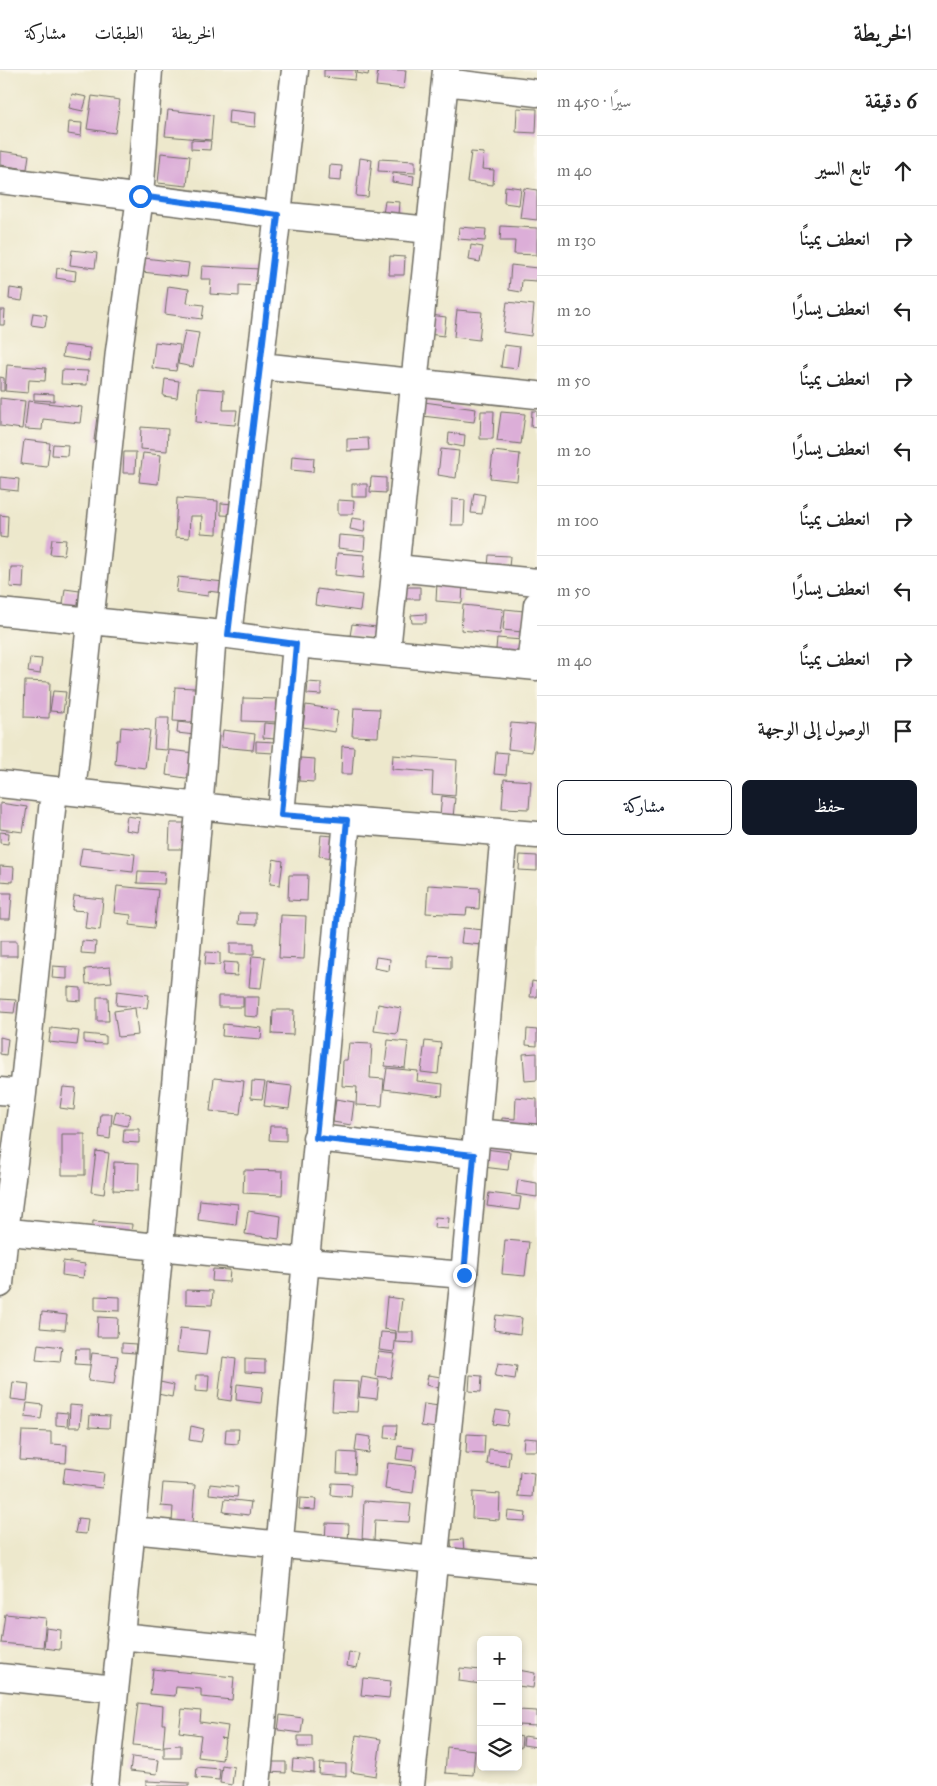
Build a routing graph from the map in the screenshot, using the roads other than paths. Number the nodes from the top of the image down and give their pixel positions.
1 (145, 70) edge
2 (294, 70) edge
3 (446, 76) edge
4 (537, 93) edge
5 (0, 180) edge
6 (140, 196) junction
7 (278, 215) junction
8 (430, 230) junction
9 (260, 366) junction
10 (415, 382) junction
11 (537, 395) edge
12 (396, 568) junction
13 (537, 582) edge
14 (537, 605) edge
15 (0, 612) edge
16 (90, 621) junction
17 (221, 634) junction
18 (296, 644) junction
19 (387, 652) junction
20 (534, 666) edge
21 (0, 784) edge
22 (63, 791) junction
23 (200, 806) junction
24 (281, 815) junction
25 (347, 820) junction
26 (504, 832) junction
27 (537, 835) edge
28 (12, 1092) edge
29 (316, 1138) junction
30 (537, 1138) edge
31 (476, 1143) junction
32 (2, 1232) edge
33 (159, 1247) junction
34 (306, 1262) junction
35 (464, 1275) junction
36 (0, 1284) edge
37 (132, 1530) junction
38 (281, 1546) junction
39 (434, 1561) junction
40 (537, 1570) edge
41 (120, 1636) junction
42 (270, 1651) junction
43 (0, 1677) edge
44 (115, 1689) junction
45 (105, 1786) edge
46 (257, 1786) edge
47 (411, 1786) edge

1 - 6 street
2 - 7 street
3 - 4 street
3 - 8 street
5 - 6 street
6 - 7 street
6 - 16 street
7 - 8 street
7 - 9 street
8 - 10 street
9 - 10 street
9 - 17 street
10 - 11 street
10 - 12 street
12 - 13 street
12 - 19 street
14 - 20 street
15 - 16 street
16 - 17 street
16 - 22 street
17 - 18 street
17 - 23 street
18 - 19 street
18 - 24 street
19 - 20 street
21 - 22 street
22 - 23 street
22 - 28 street
23 - 24 street
23 - 33 street
24 - 25 street
25 - 26 street
25 - 29 street
26 - 27 street
26 - 31 street
28 - 32 street
29 - 31 street
29 - 34 street
30 - 31 street
31 - 35 street
32 - 33 street
32 - 36 street
33 - 34 street
33 - 37 street
34 - 35 street
34 - 38 street
35 - 39 street
37 - 38 street
37 - 41 street
38 - 39 street
38 - 42 street
39 - 40 street
39 - 47 street
41 - 42 street
41 - 44 street
42 - 46 street
43 - 44 street
44 - 45 street

